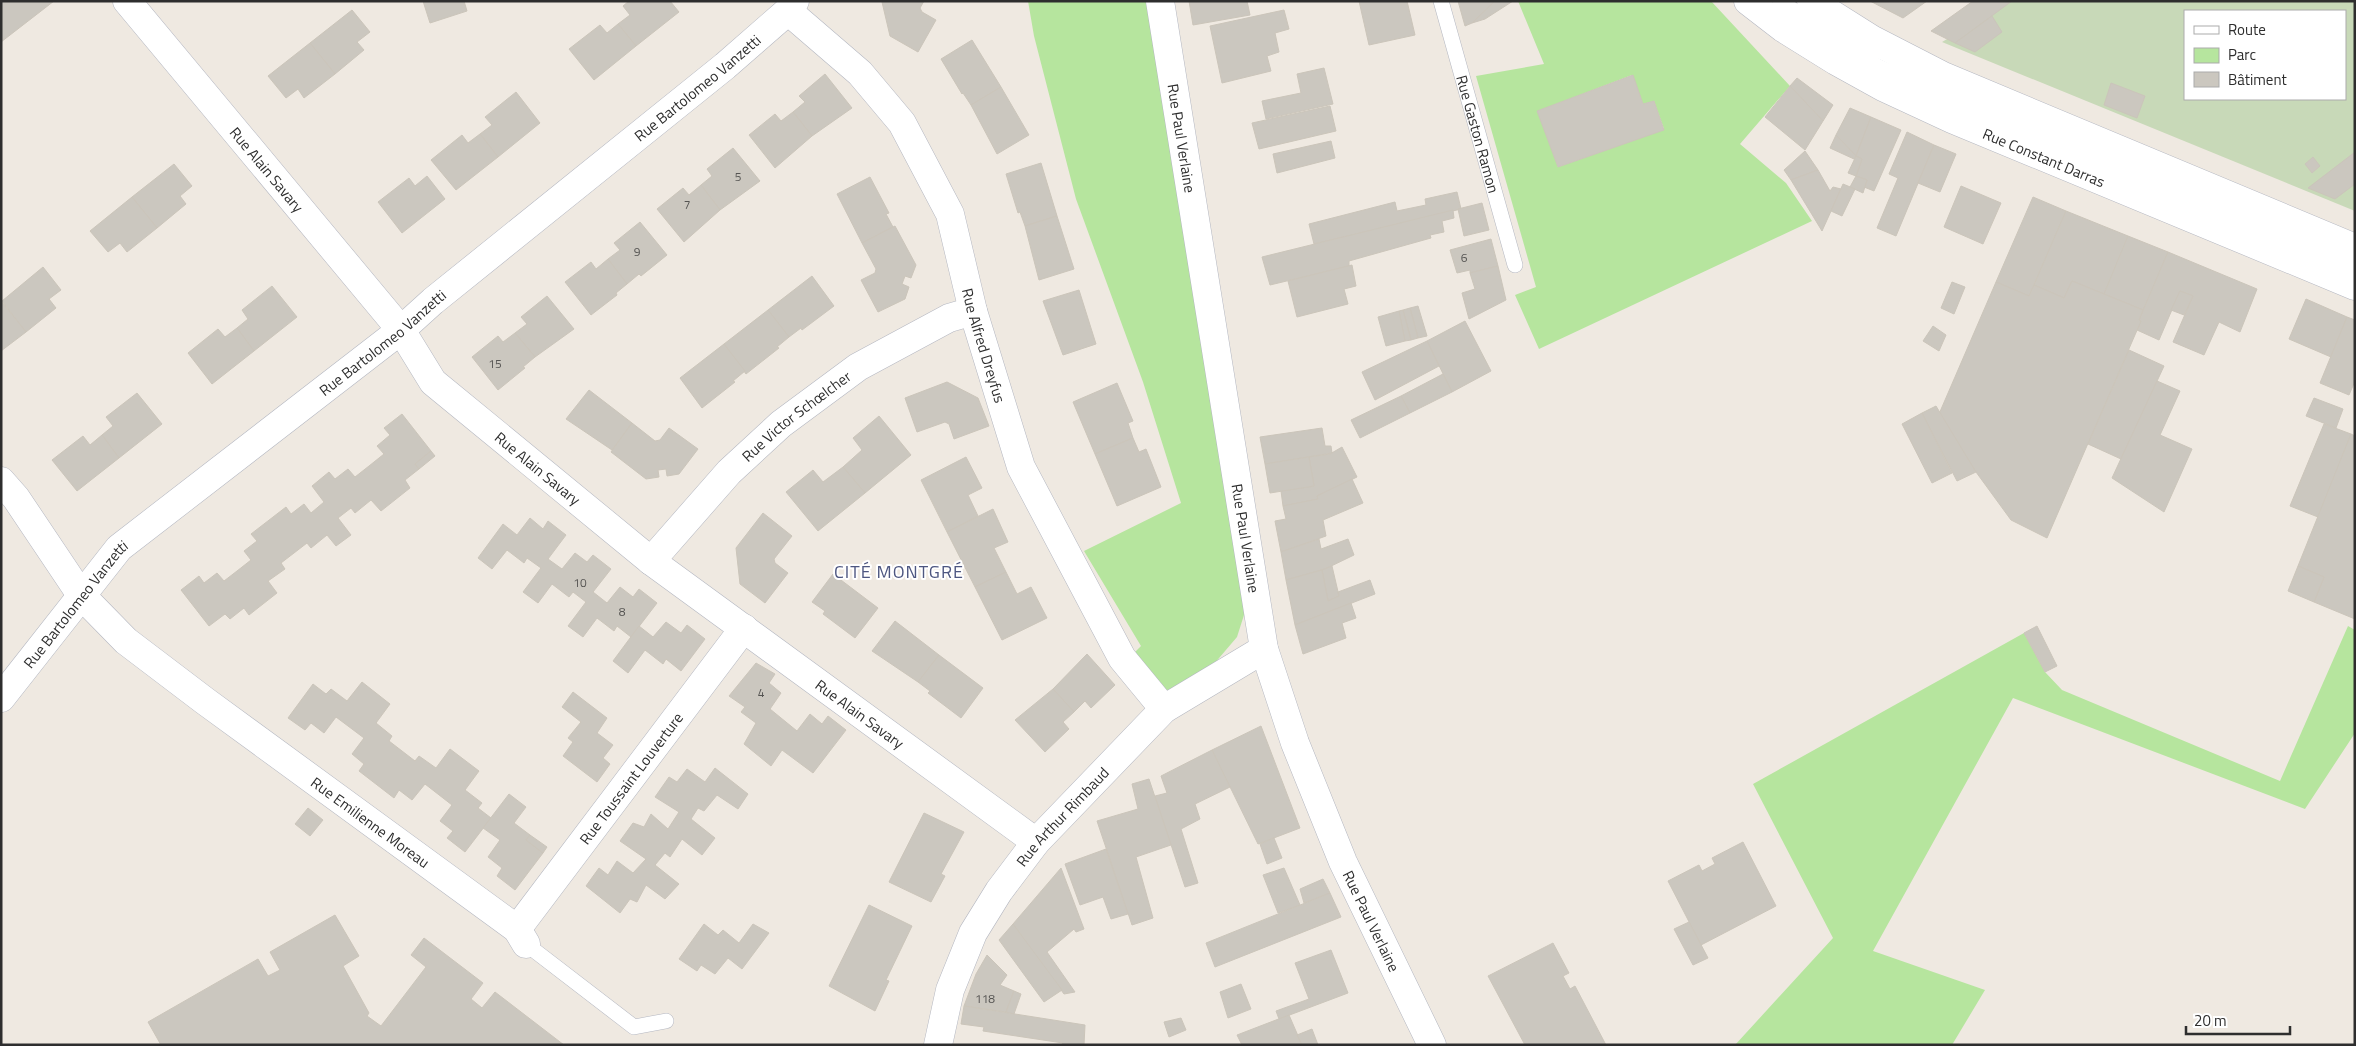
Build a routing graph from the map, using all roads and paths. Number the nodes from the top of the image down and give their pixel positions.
1 (127, 1) edge
2 (1160, 1) edge
3 (1441, 1) edge
4 (1748, 1) edge
5 (1780, 1) edge
6 (1811, 1) edge
7 (792, 6) edge
8 (2355, 248) edge
9 (1515, 265) dead end
10 (2355, 266) edge
11 (2355, 286) edge
12 (973, 311) junction
13 (401, 330) junction
14 (1, 481) edge
15 (650, 561) junction
16 (81, 595) junction
17 (744, 628) junction
18 (1264, 650) junction
19 (1, 698) edge
20 (1164, 710) junction
21 (1036, 842) junction
22 (522, 937) junction
23 (666, 1021) dead end
24 (938, 1045) edge
25 (1432, 1045) edge

1 - 13 street, Rue Alain Savary
2 - 18 street, Rue Paul Verlaine
3 - 9 lane, Rue Gaston Ramon
4 - 11 street, Rue Constant Darras
5 - 10 lane
6 - 8 street
7 - 12 street, Rue Alfred Dreyfus
7 - 13 street, Rue Bartolomeo Vanzetti
12 - 15 street, Rue Victor Schœlcher
12 - 20 street, Rue Alfred Dreyfus
13 - 15 street, Rue Alain Savary
13 - 16 street, Rue Bartolomeo Vanzetti
14 - 16 street, Rue Emilienne Moreau
15 - 17 street, Rue Alain Savary
16 - 19 street, Rue Bartolomeo Vanzetti
16 - 22 street, Rue Emilienne Moreau
17 - 21 street, Rue Alain Savary
17 - 22 street, Rue Toussaint Louverture
18 - 20 street, Rue Arthur Rimbaud
18 - 25 street, Rue Paul Verlaine
20 - 21 street, Rue Arthur Rimbaud
21 - 24 street, Rue Arthur Rimbaud
22 - 23 lane, Rue Emilienne Moreau

